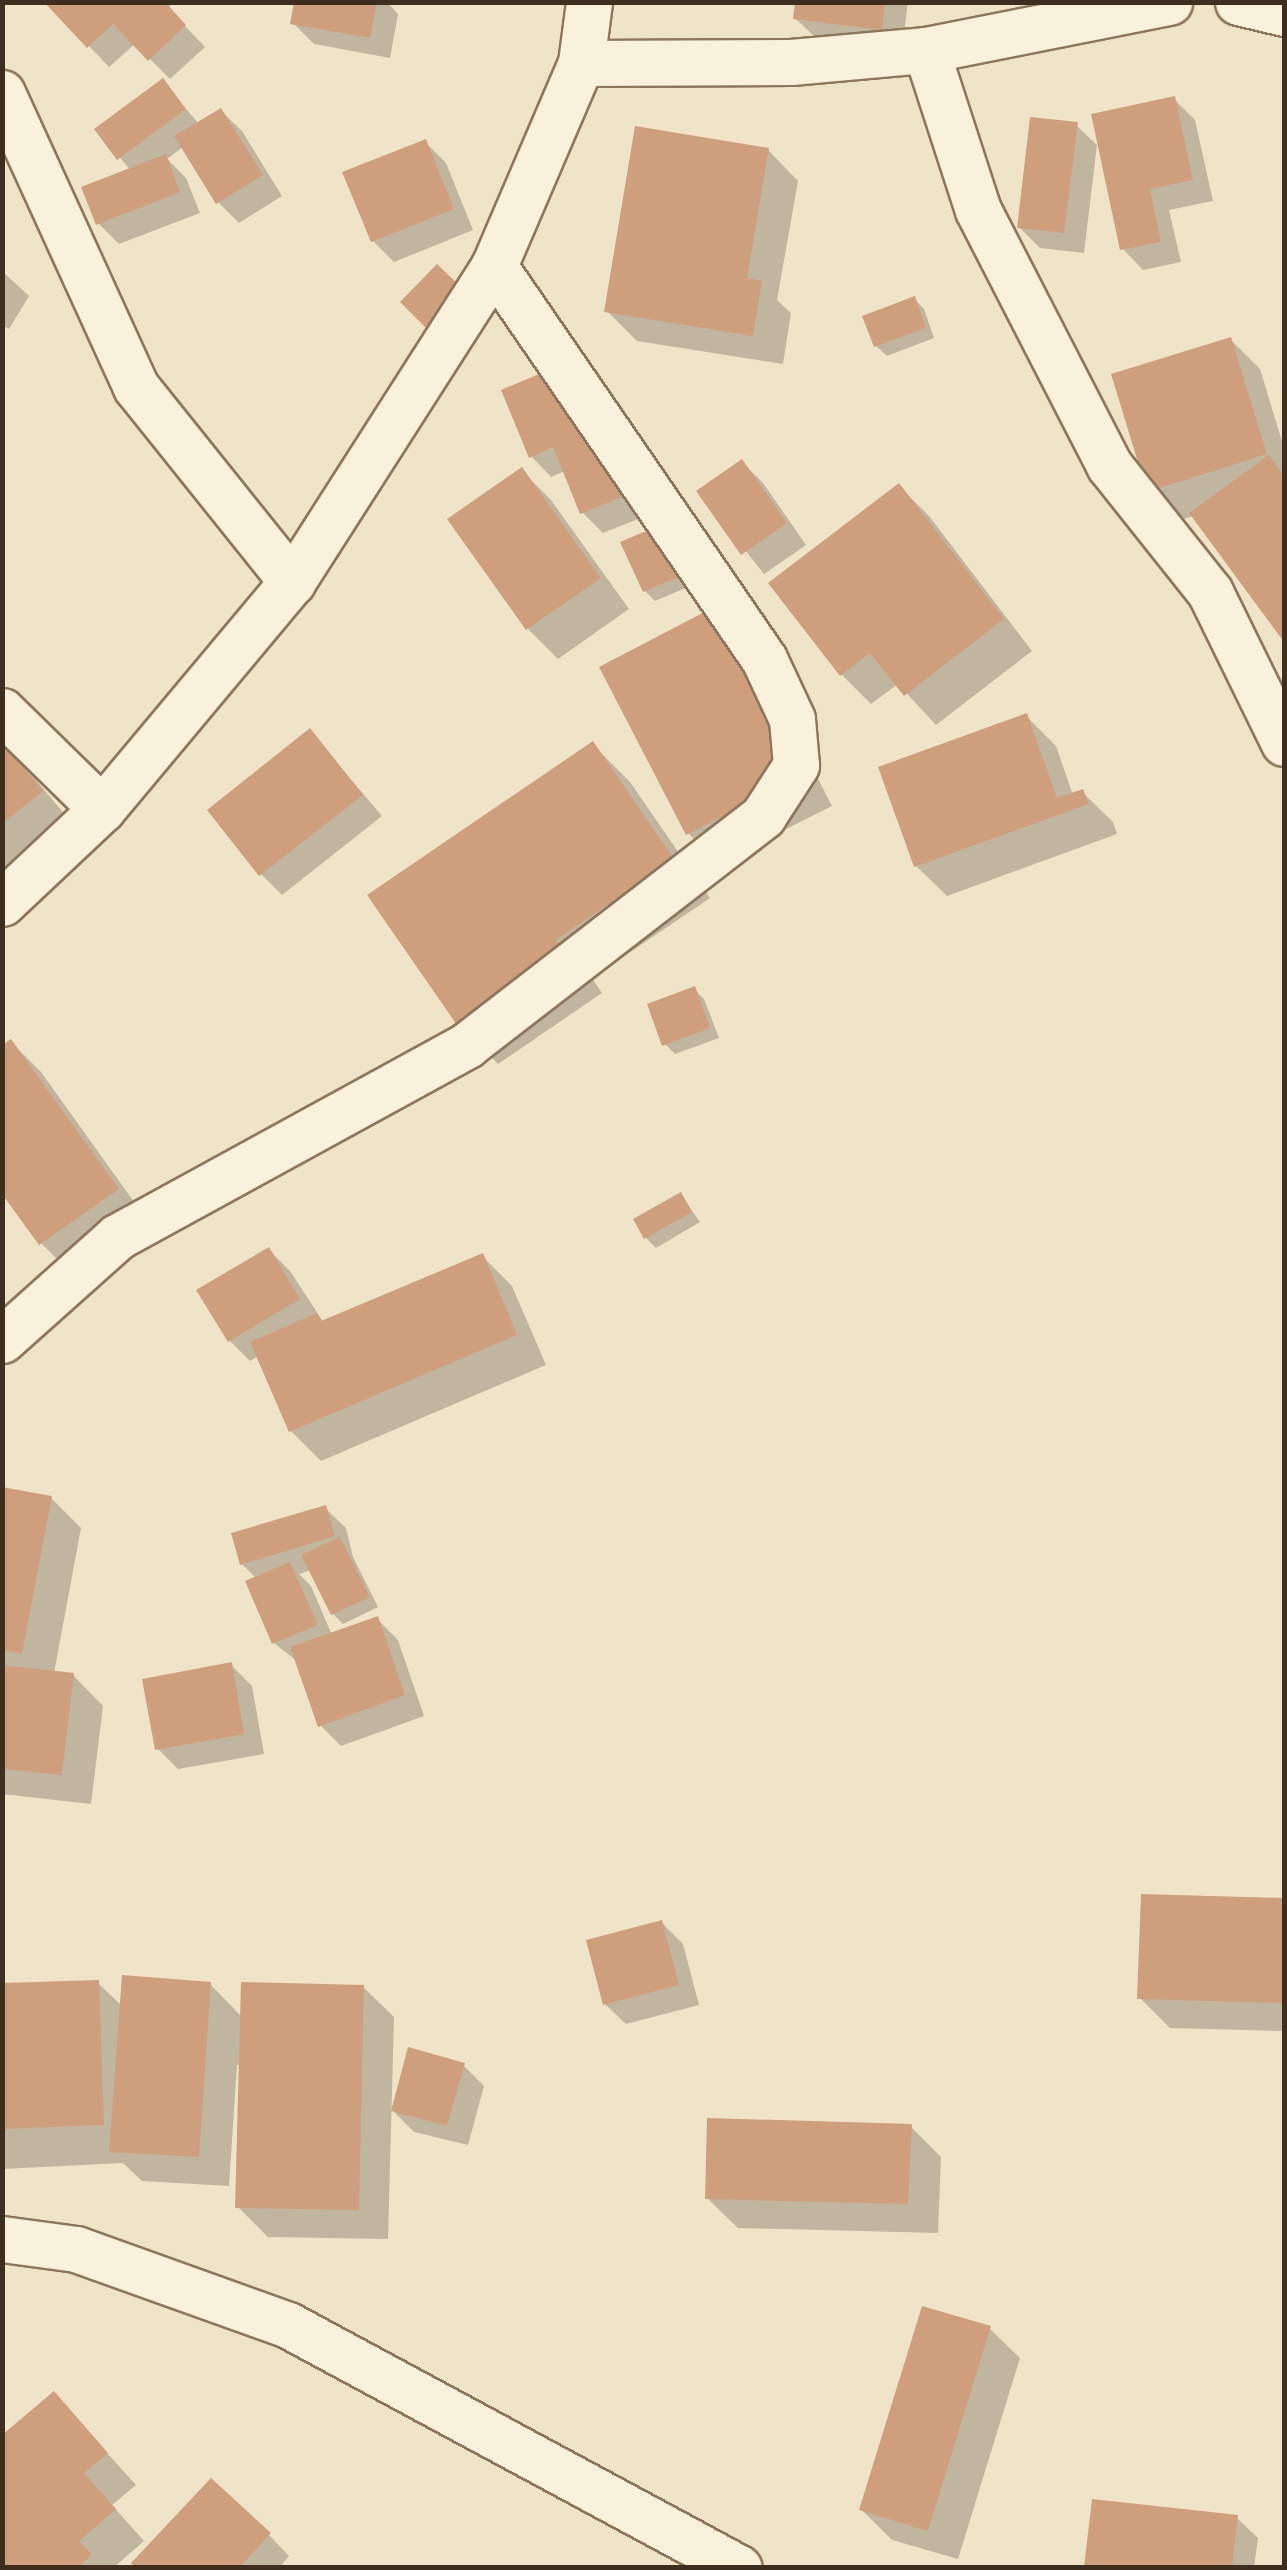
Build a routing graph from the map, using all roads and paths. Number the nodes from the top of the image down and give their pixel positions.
1 (589, 2) edge
2 (1170, 2) edge
3 (1238, 2) edge
4 (1284, 13) edge
5 (926, 50) junction
6 (581, 63) junction
7 (2, 92) edge
8 (494, 266) junction
9 (292, 582) junction
10 (2, 711) edge
11 (1282, 727) edge
12 (102, 810) junction
13 (2, 903) edge
14 (2, 1340) edge
15 (2, 2239) edge
16 (739, 2568) edge

1 - 6 street
2 - 5 street
3 - 4 street
5 - 6 street
5 - 11 street
6 - 8 street
7 - 9 street
8 - 9 street
8 - 14 street
9 - 12 street
10 - 12 street
12 - 13 street
15 - 16 street

